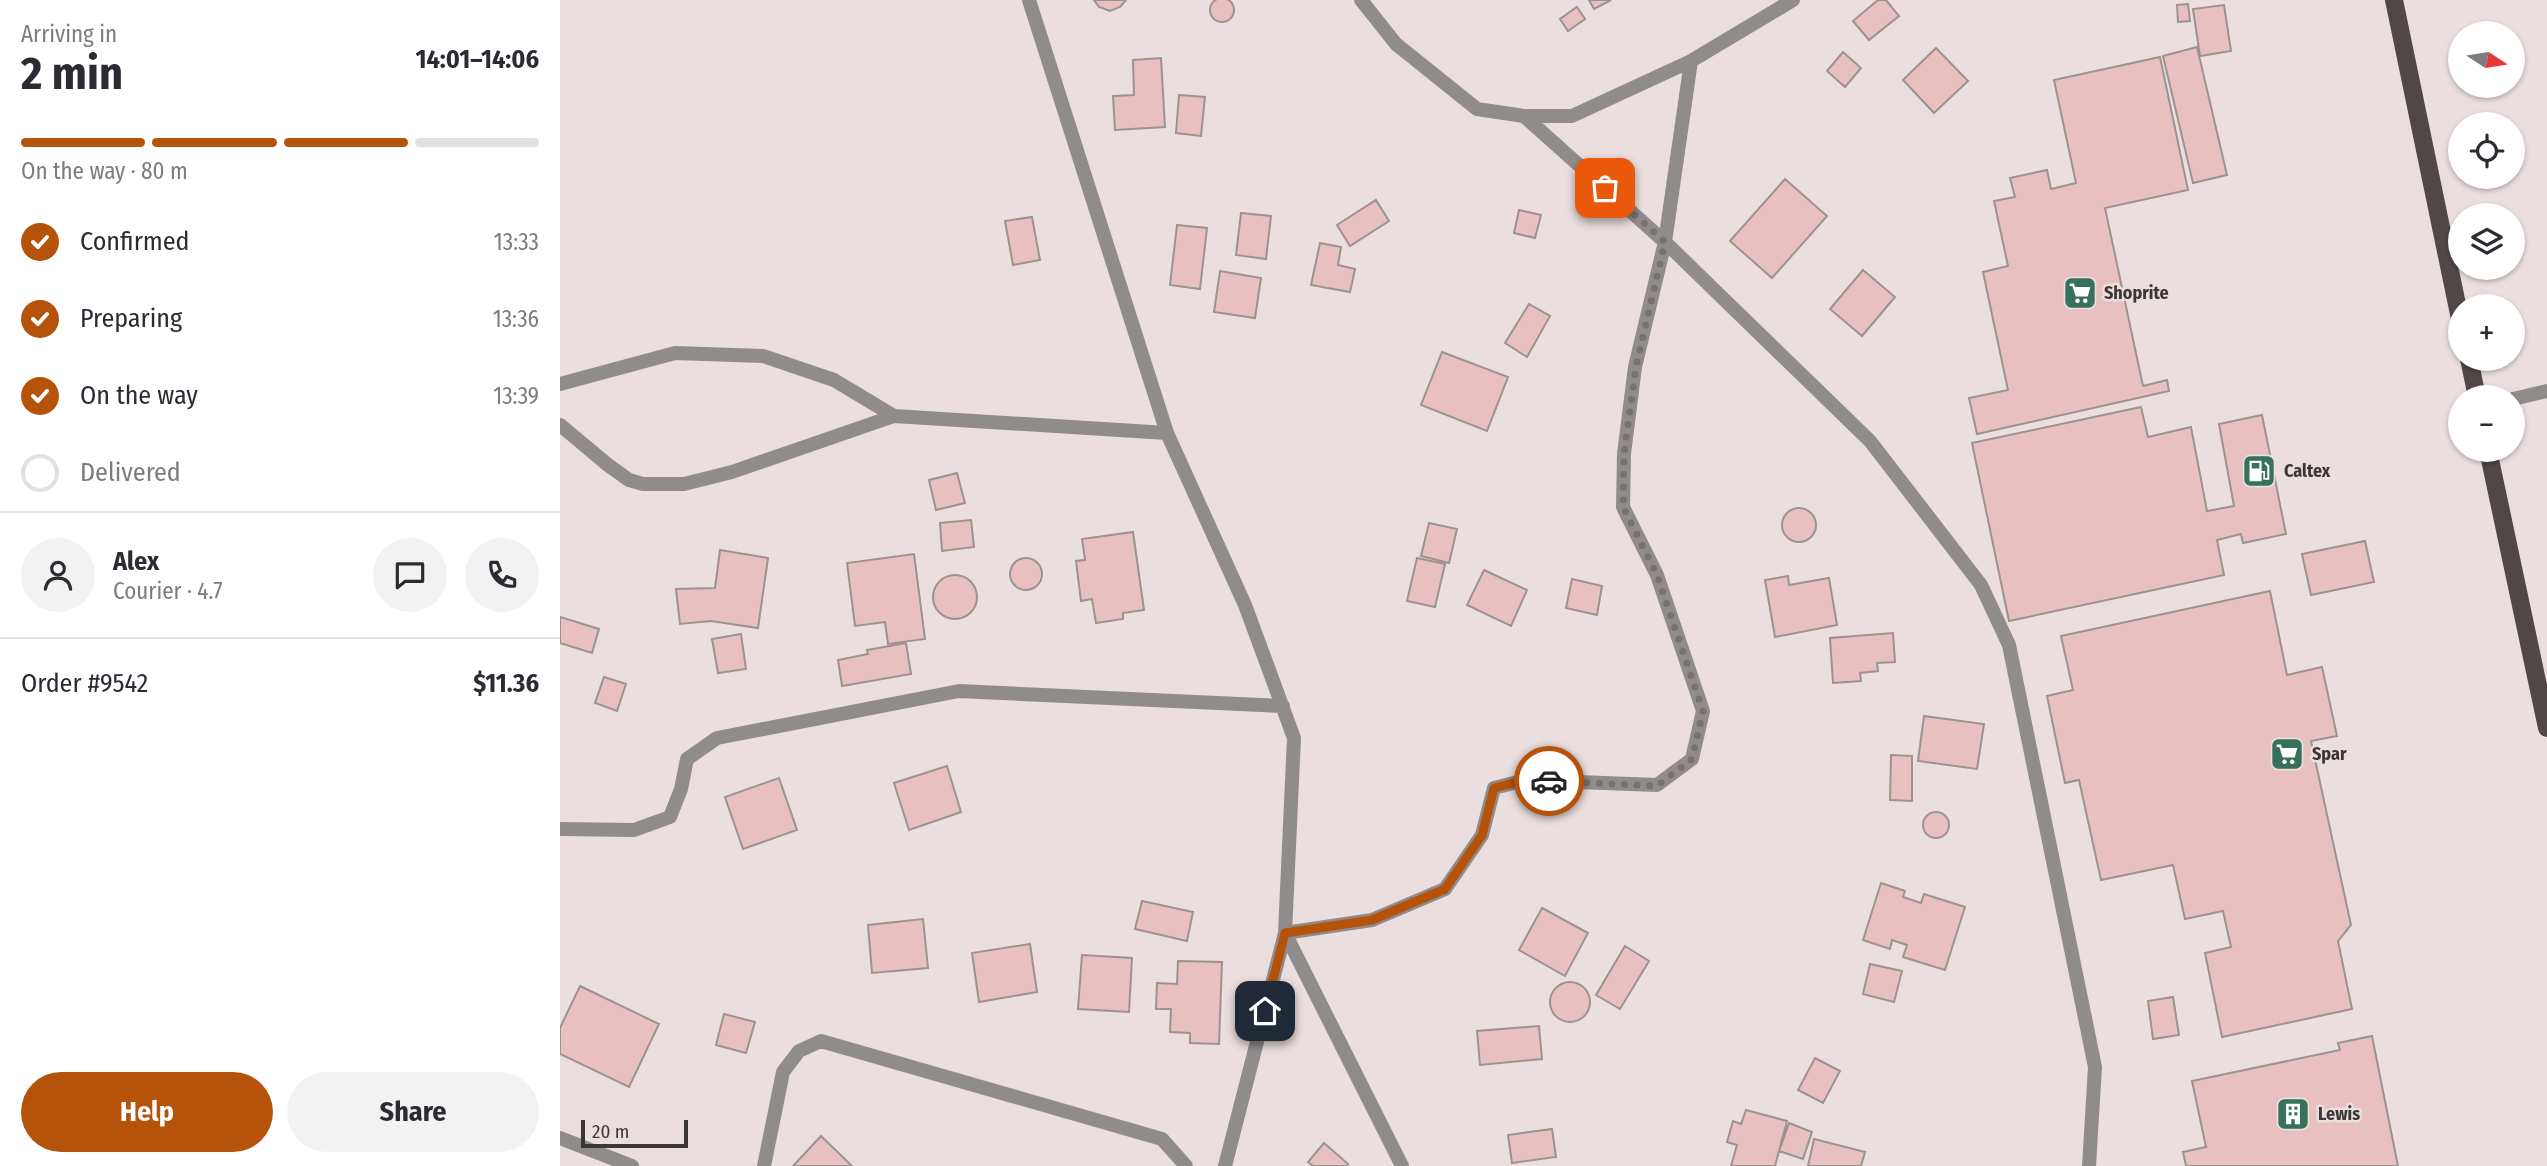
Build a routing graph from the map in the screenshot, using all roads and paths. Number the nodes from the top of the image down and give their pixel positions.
1 (1029, 0) edge
2 (1361, 0) edge
3 (1793, 0) edge
4 (2395, 0) edge
5 (1691, 61) junction
6 (1524, 117) junction
7 (1665, 242) junction
8 (2455, 294) edge
9 (560, 384) edge
10 (2547, 391) edge
11 (2525, 396) edge
12 (894, 416) junction
13 (560, 425) edge
14 (1167, 433) junction
15 (2491, 462) edge
16 (1283, 706) junction
17 (2547, 728) edge
18 (560, 829) edge
19 (1285, 933) junction
20 (560, 1138) edge
21 (632, 1166) edge
22 (764, 1166) edge
23 (1186, 1166) edge
24 (1225, 1166) edge
25 (1402, 1166) edge
26 (2089, 1166) edge

1 - 14 street
2 - 6 street
3 - 5 street
4 - 8 main road
5 - 6 street
5 - 7 street
6 - 7 street
7 - 19 street
7 - 26 street
9 - 12 street
10 - 11 street
12 - 13 street
12 - 14 street
14 - 16 street
15 - 17 main road
16 - 18 street
16 - 19 street
19 - 24 street
19 - 25 street
20 - 21 street
22 - 23 street

